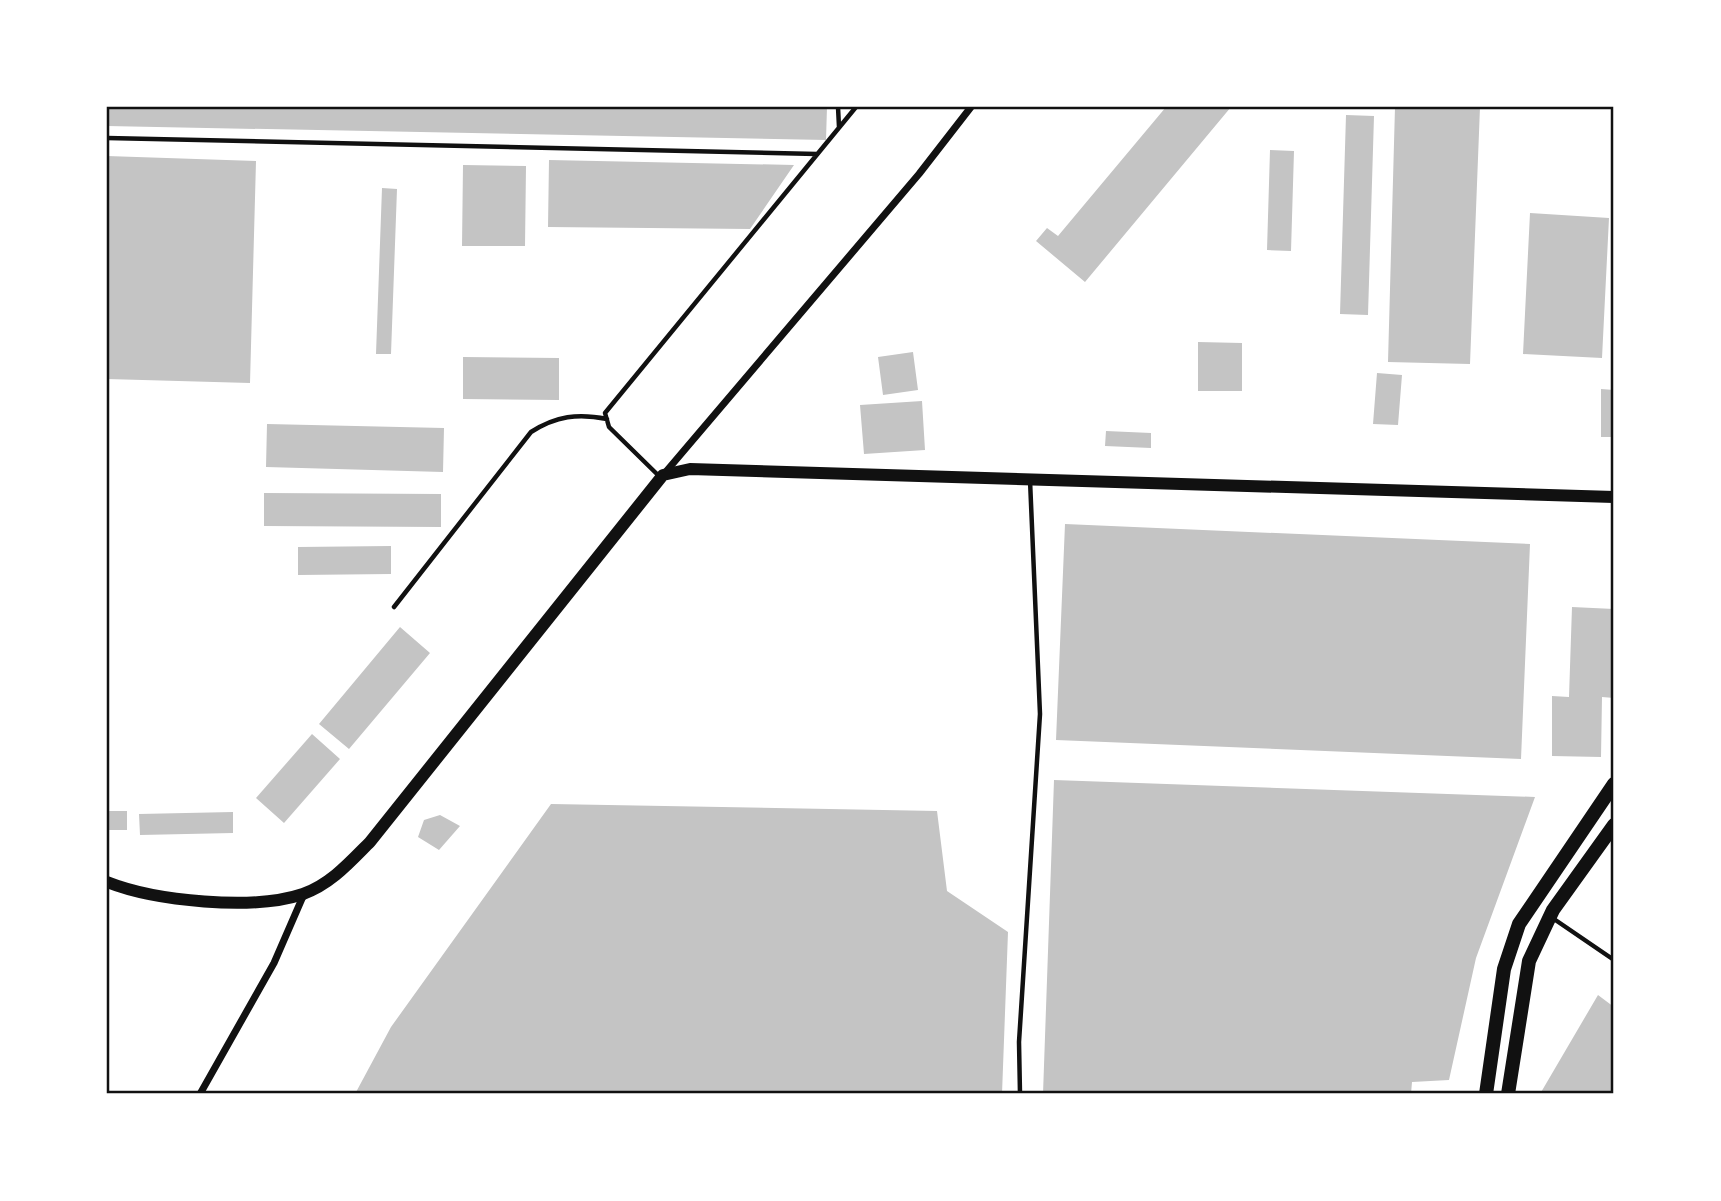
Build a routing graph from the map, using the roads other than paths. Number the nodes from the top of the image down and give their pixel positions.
1 (838, 107) edge
2 (856, 107) edge
3 (971, 107) edge
4 (839, 127) junction
5 (107, 138) edge
6 (817, 154) junction
7 (607, 419) junction
8 (662, 476) junction
9 (1030, 479) junction
10 (1614, 497) edge
11 (394, 607) dead end
12 (1614, 784) edge
13 (1614, 825) edge
14 (107, 882) edge
15 (304, 894) junction
16 (1550, 916) junction
17 (1614, 960) edge
18 (200, 1094) edge
19 (1020, 1094) edge
20 (1486, 1094) edge
21 (1508, 1094) edge

1 - 4 lane
2 - 4 lane
3 - 8 street
4 - 6 lane
5 - 6 lane
6 - 7 lane
7 - 8 lane
7 - 11 lane
8 - 9 street
8 - 15 street
9 - 10 street
9 - 19 lane
12 - 20 main road
13 - 16 main road
14 - 15 street
15 - 18 street
16 - 17 lane
16 - 21 main road

